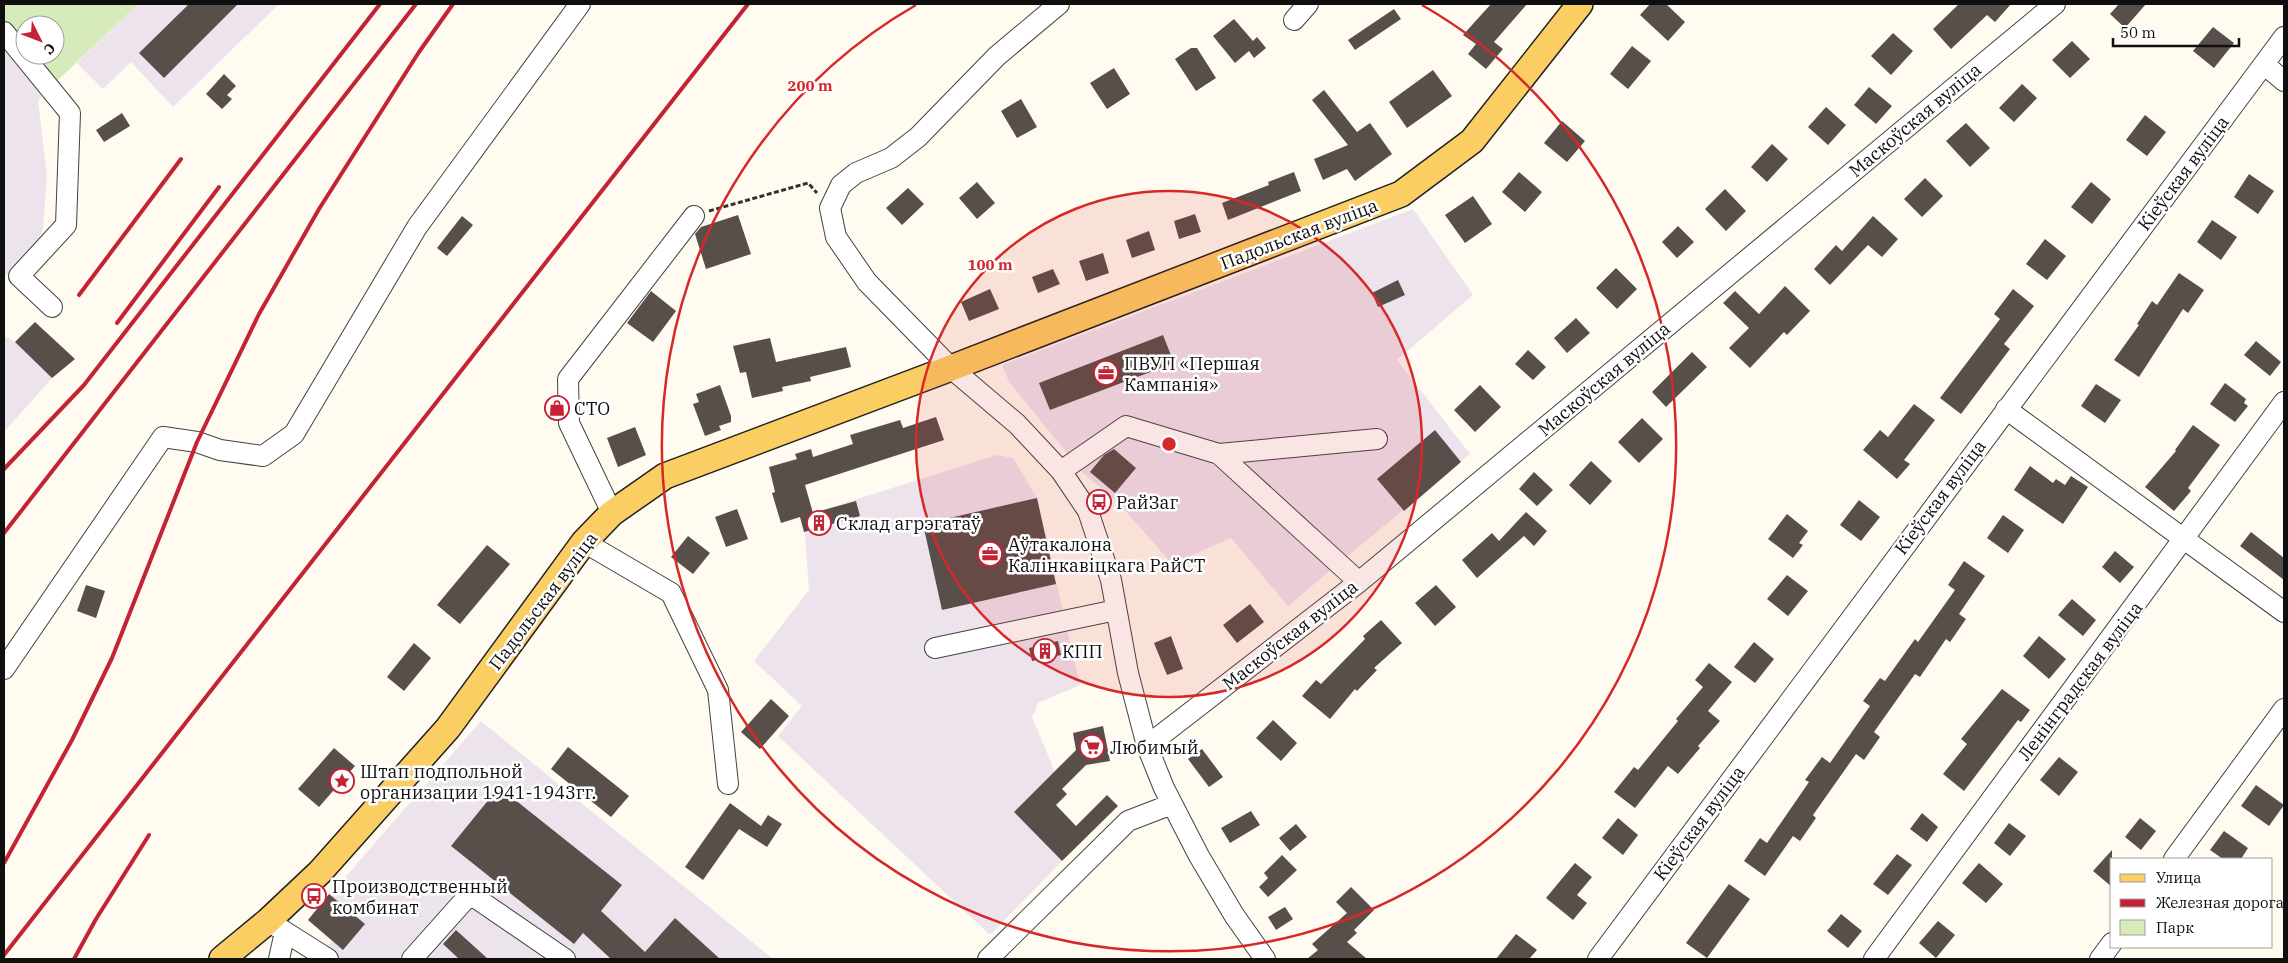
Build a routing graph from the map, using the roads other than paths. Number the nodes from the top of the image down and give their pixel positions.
1 (580, 4) edge
2 (1059, 4) edge
3 (1308, 4) edge
4 (1580, 4) edge
5 (2055, 4) edge
6 (1294, 20) dead end
7 (4, 32) edge
8 (2284, 37) edge
9 (2265, 66) junction
10 (2284, 82) edge
11 (694, 216) road end
12 (52, 307) dead end
13 (952, 368) junction
14 (2284, 402) edge
15 (2006, 409) junction
16 (1377, 439) dead end
17 (1219, 454) junction
18 (1061, 471) junction
19 (612, 513) junction
20 (2186, 539) junction
21 (584, 542) junction
22 (1359, 582) junction
23 (1116, 610) junction
24 (2284, 612) edge
25 (935, 648) dead end
26 (4, 669) edge
27 (2284, 709) edge
28 (1146, 746) junction
29 (728, 784) dead end
30 (1172, 804) junction
31 (2175, 858) edge
32 (276, 926) junction
33 (2110, 946) edge
34 (222, 959) edge
35 (279, 959) edge
36 (328, 959) edge
37 (412, 959) edge
38 (565, 959) edge
39 (988, 959) edge
40 (1265, 959) edge
41 (1598, 959) edge
42 (1874, 959) edge
43 (2100, 959) edge

1 - 26 street
2 - 13 street
3 - 6 street
4 - 13 main road, Падольская вуліца
5 - 22 street, Маскоўская вуліца
7 - 12 street
8 - 9 street, Кіеўская вуліца
9 - 10 street
9 - 15 street, Кіеўская вуліца
11 - 19 street
13 - 18 street
13 - 19 main road, Падольская вуліца
14 - 20 street, Ленінградская вуліца
15 - 20 street
15 - 41 street, Кіеўская вуліца
16 - 17 street
17 - 18 street
17 - 22 street
18 - 23 street
19 - 21 main road, Падольская вуліца
20 - 24 street
20 - 42 street, Ленінградская вуліца
21 - 29 street
21 - 32 main road, Падольская вуліца
22 - 28 street, Маскоўская вуліца
23 - 25 street
23 - 28 street
27 - 31 street
28 - 30 street
30 - 39 street
30 - 40 street
32 - 34 main road, Падольская вуліца
32 - 35 street
32 - 36 street
33 - 43 street
37 - 38 street

